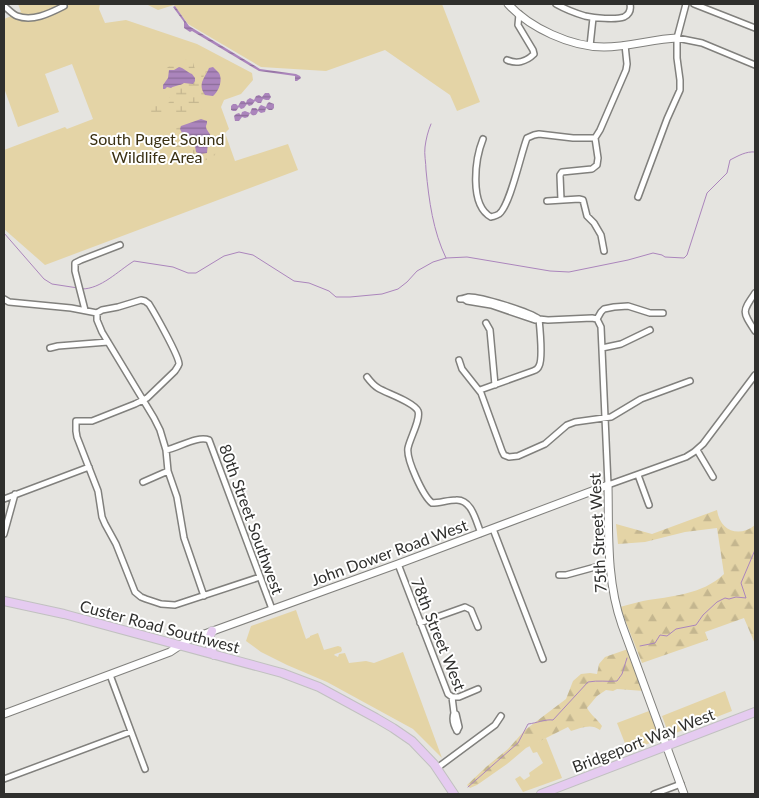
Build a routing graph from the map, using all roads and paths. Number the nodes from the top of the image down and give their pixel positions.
1 (508, 4) edge
2 (556, 4) edge
3 (630, 4) edge
4 (686, 4) edge
5 (694, 4) edge
6 (4, 6) edge
7 (64, 6) dead end
8 (519, 14) junction
9 (593, 18) junction
10 (755, 28) edge
11 (677, 38) junction
12 (625, 45) junction
13 (590, 46) junction
14 (507, 60) dead end
15 (755, 64) edge
16 (595, 138) junction
17 (483, 139) dead end
18 (638, 197) dead end
19 (561, 200) junction
20 (548, 201) dead end
21 (120, 245) dead end
22 (604, 252) dead end
23 (755, 293) edge
24 (4, 299) edge
25 (462, 299) dead end
26 (85, 310) junction
27 (97, 313) junction
28 (663, 313) dead end
29 (539, 319) junction
30 (597, 319) junction
31 (486, 322) dead end
32 (650, 330) dead end
33 (755, 331) edge
34 (108, 342) junction
35 (50, 348) dead end
36 (602, 348) junction
37 (459, 360) dead end
38 (755, 375) edge
39 (367, 377) dead end
40 (690, 381) dead end
41 (495, 385) junction
42 (480, 390) junction
43 (143, 400) junction
44 (605, 419) junction
45 (166, 450) junction
46 (697, 450) junction
47 (89, 468) junction
48 (168, 471) junction
49 (638, 474) junction
50 (713, 477) dead end
51 (143, 482) dead end
52 (608, 485) junction
53 (16, 494) junction
54 (4, 499) edge
55 (649, 505) dead end
56 (493, 528) junction
57 (481, 533) junction
58 (4, 534) edge
59 (610, 563) junction
60 (398, 564) junction
61 (559, 575) dead end
62 (260, 577) junction
63 (204, 596) junction
64 (4, 601) edge
65 (272, 609) junction
66 (420, 623) junction
67 (478, 627) dead end
68 (212, 631) junction
69 (179, 646) junction
70 (214, 655) junction
71 (543, 659) dead end
72 (110, 675) junction
73 (478, 689) dead end
74 (452, 697) junction
75 (755, 712) edge
76 (4, 713) edge
77 (454, 713) dead end
78 (501, 716) dead end
79 (130, 732) junction
80 (667, 745) junction
81 (437, 768) junction
82 (145, 769) dead end
83 (4, 779) edge
84 (681, 784) junction
85 (454, 794) edge
86 (541, 794) edge
87 (654, 794) edge
88 (684, 794) edge

1 - 8 street
2 - 9 street
3 - 9 street
4 - 11 street
5 - 10 street
6 - 7 street
8 - 13 street
8 - 14 street
9 - 13 street
11 - 12 street
11 - 15 street
11 - 18 street
12 - 13 street
12 - 16 street
16 - 17 street
16 - 19 street
19 - 20 street
19 - 22 street
21 - 26 street
23 - 33 street
24 - 26 street
25 - 29 street
26 - 27 street
27 - 34 street
27 - 43 street
28 - 30 street
29 - 30 street
29 - 41 street
30 - 36 street, 75th Street West
31 - 41 street
32 - 36 street
34 - 35 street
34 - 43 street
36 - 44 street, 75th Street West
37 - 42 street
38 - 46 street
39 - 57 street
40 - 44 street
41 - 42 street
42 - 44 street
43 - 45 street
43 - 47 street
44 - 52 street, 75th Street West
45 - 48 street
45 - 62 street, 80th Street Southwest
46 - 49 street
46 - 50 street
47 - 53 street
47 - 63 street
48 - 51 street
48 - 63 street
49 - 52 street
49 - 55 street
52 - 56 street, John Dower Road West
52 - 59 street, 75th Street West
53 - 54 street
53 - 58 street
56 - 57 street, John Dower Road West
56 - 71 street
57 - 60 street, John Dower Road West
59 - 61 street
59 - 80 street, 75th Street West
60 - 65 street, John Dower Road West
60 - 66 street, 78th Street West
62 - 63 street
62 - 65 street, 80th Street Southwest
64 - 69 main road, Custer Road Southwest
65 - 68 street, John Dower Road West
66 - 67 street
66 - 74 street, 78th Street West
68 - 69 street, John Dower Road West
68 - 70 main road
69 - 70 main road, Custer Road Southwest
69 - 72 street, John Dower Road West
70 - 81 main road, Custer Road Southwest
72 - 76 street, John Dower Road West
72 - 79 street
73 - 74 street
74 - 77 street, 78th Street West
75 - 80 main road, Bridgeport Way West
78 - 81 street
79 - 82 street
79 - 83 street
80 - 84 street, 75th Street West
80 - 86 main road, Bridgeport Way West
81 - 85 main road, Custer Road Southwest
84 - 87 street
84 - 88 street, 75th Street West

